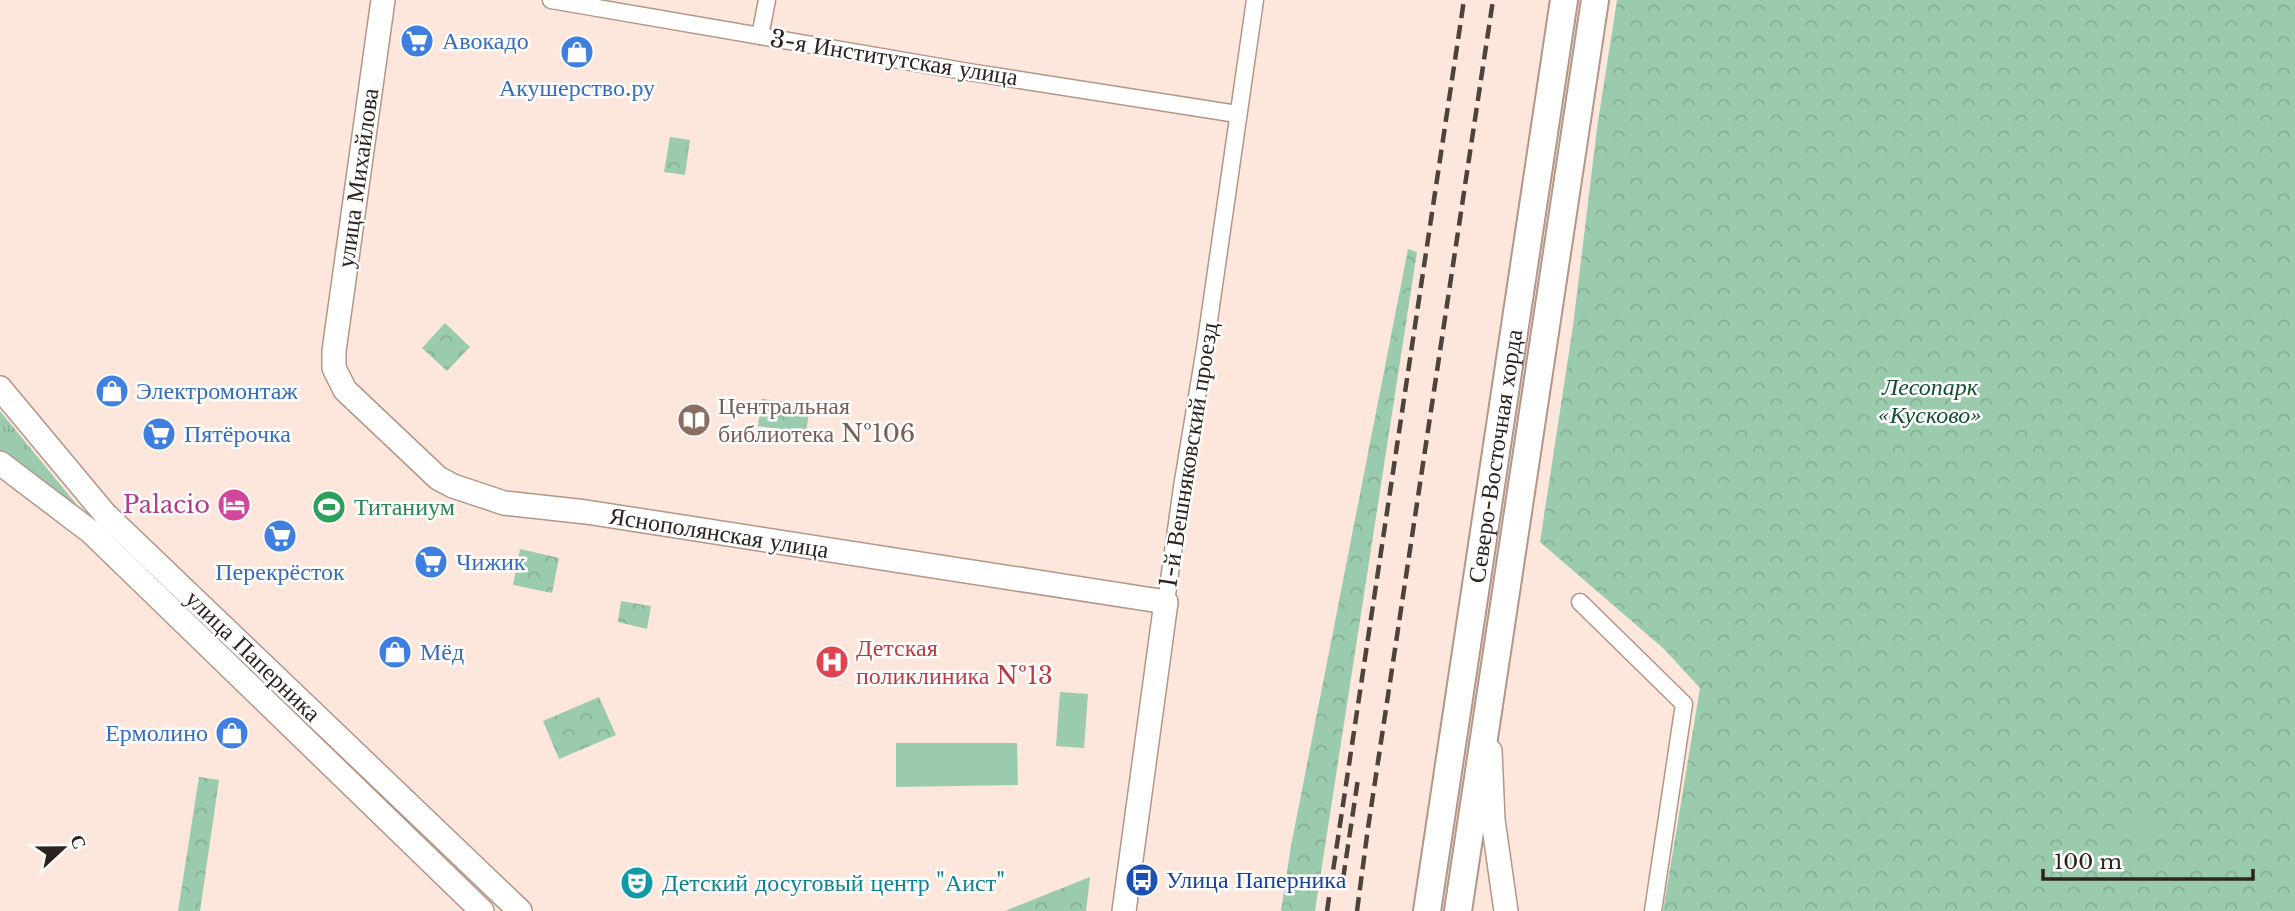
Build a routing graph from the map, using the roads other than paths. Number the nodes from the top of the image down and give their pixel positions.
1 (383, 0) edge
2 (551, 0) edge
3 (766, 0) edge
4 (1255, 0) edge
5 (1564, 0) edge
6 (1595, 0) edge
7 (760, 36) junction
8 (1237, 114) junction
9 (334, 356) joint
10 (0, 388) edge
11 (0, 463) edge
12 (1580, 601) dead end
13 (1166, 602) junction
14 (1489, 703) junction
15 (482, 911) edge
16 (520, 911) edge
17 (1124, 911) edge
18 (1426, 911) edge
19 (1458, 911) edge
20 (1506, 911) edge
21 (1653, 911) edge

1 - 9 main road, улица Михайлова
2 - 7 street, 3-я Институтская улица
3 - 7 street
4 - 8 street, 1-й Вешняковский проезд
5 - 18 main road, Северо-Восточная хорда
6 - 14 main road, Северо-Восточная хорда
7 - 8 street, 3-я Институтская улица
8 - 13 street, 1-й Вешняковский проезд
9 - 13 main road, Яснополянская улица
10 - 16 main road, улица Паперника
11 - 15 main road, улица Паперника
12 - 21 street
13 - 17 main road, 1-й Вешняковский проезд
14 - 19 main road, Северо-Восточная хорда
14 - 20 main road

